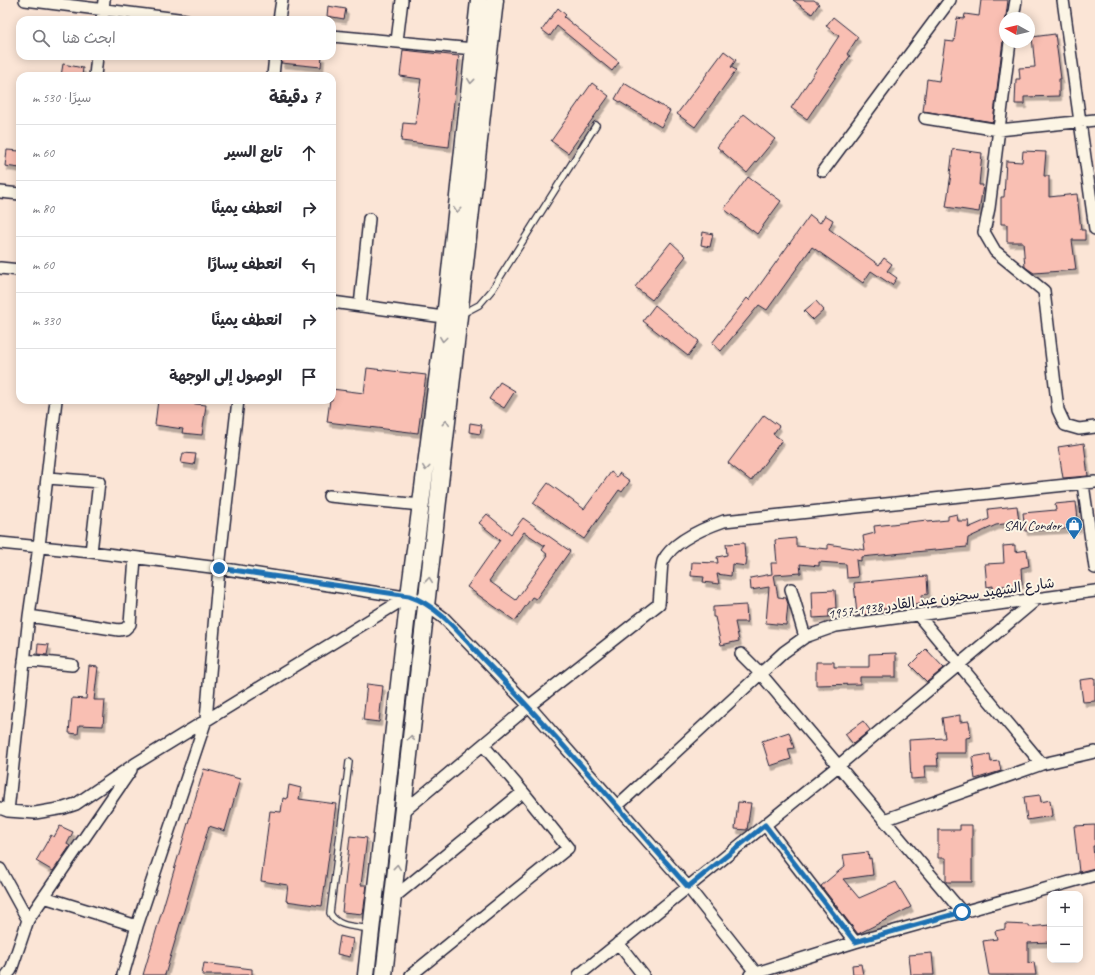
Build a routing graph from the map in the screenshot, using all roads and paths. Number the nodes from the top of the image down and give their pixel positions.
1 (25, 0) edge
2 (282, 0) edge
3 (402, 0) edge
4 (479, 0) edge
5 (494, 0) edge
6 (950, 0) edge
7 (1016, 0) edge
8 (1063, 0) edge
9 (103, 10) edge
10 (1014, 12) edge
11 (153, 16) edge
12 (280, 16) edge
13 (336, 36) edge
14 (397, 41) junction
15 (1009, 48) edge
16 (474, 49) junction
17 (97, 60) edge
18 (275, 60) edge
19 (96, 72) edge
20 (274, 72) edge
21 (925, 118) dead end
22 (1095, 120) edge
23 (1080, 122) junction
24 (596, 125) dead end
25 (999, 130) junction
26 (823, 171) dead end
27 (0, 192) edge
28 (16, 194) edge
29 (368, 219) dead end
30 (1095, 229) edge
31 (0, 268) edge
32 (16, 270) edge
33 (336, 303) edge
34 (360, 306) junction
35 (451, 318) junction
36 (56, 404) edge
37 (238, 404) edge
38 (1095, 427) edge
39 (48, 478) junction
40 (1095, 482) edge
41 (1083, 484) junction
42 (329, 496) dead end
43 (421, 505) junction
44 (0, 544) edge
45 (39, 546) junction
46 (91, 552) junction
47 (136, 558) junction
48 (219, 568) junction
49 (1095, 568) edge
50 (791, 589) dead end
51 (1095, 591) edge
52 (409, 596) junction
53 (1037, 599) junction
54 (426, 604) junction
55 (918, 615) junction
56 (29, 616) junction
57 (805, 637) junction
58 (741, 654) dead end
59 (24, 660) junction
60 (72, 665) dead end
61 (959, 665) junction
62 (760, 673) junction
63 (529, 706) junction
64 (206, 720) junction
65 (482, 745) junction
66 (1095, 752) edge
67 (349, 762) dead end
68 (135, 764) junction
69 (1042, 764) junction
70 (838, 766) junction
71 (523, 792) junction
72 (617, 806) junction
73 (4, 810) edge
74 (403, 812) junction
75 (884, 820) junction
76 (765, 825) junction
77 (0, 869) edge
78 (1095, 875) edge
79 (688, 887) junction
80 (44, 897) junction
81 (393, 898) junction
82 (962, 912) junction
83 (28, 920) junction
84 (137, 926) junction
85 (371, 929) junction
86 (389, 930) junction
87 (855, 942) junction
88 (618, 943) junction
89 (12, 973) edge
90 (753, 974) edge
91 (123, 975) edge
92 (366, 975) edge
93 (384, 975) edge
94 (411, 975) edge
95 (579, 975) edge
96 (643, 975) edge

1 - 9 street
2 - 12 street
3 - 14 street
4 - 16 street
5 - 35 street
6 - 26 street
7 - 10 street
8 - 23 street
9 - 11 street
13 - 14 street
14 - 16 street
15 - 25 street
16 -> 35 street
17 - 19 street
18 - 20 street
21 - 25 street
22 - 23 street
23 - 25 street
23 - 30 street
24 - 35 lane
25 - 38 street
27 - 28 street
29 - 34 street
31 - 32 street
33 - 34 street
34 - 35 street
35 -> 43 street
54 -> 35 street
36 - 39 street
37 - 48 street
39 - 45 street
39 - 46 street
40 - 41 street
41 - 49 street
41 - 63 street
42 - 43 street
43 - 52 street
44 - 45 street
45 - 46 street
45 - 56 street
46 - 47 street
47 - 48 street
47 - 56 street
48 - 52 street
48 - 64 street
50 - 57 street
51 - 53 street, شارع الشهيد سحنون عبد القادر 1938-1957
52 - 54 street
52 - 64 street
52 - 85 street
53 - 55 street, شارع الشهيد سحنون عبد القادر 1938-1957
53 - 61 street
54 - 63 street
74 -> 54 street
55 - 57 street, شارع الشهيد سحنون عبد القادر 1938-1957
55 - 61 street
56 - 59 street
57 - 62 street, شارع الشهيد سحنون عبد القادر 1938-1957
58 - 62 street
59 - 60 street
59 - 73 street
61 - 69 street
61 - 70 street
62 - 70 street
62 - 72 street, شارع الشهيد سحنون عبد القادر 1938-1957
63 - 65 street
63 - 72 street
64 - 68 street
64 - 84 street
65 - 71 street
65 - 74 street
66 - 69 street
67 - 85 lane
68 - 73 street
68 - 80 street
69 - 75 street
70 - 75 street
70 - 76 street
71 - 81 street
71 - 94 street
72 - 79 street
81 -> 74 street
75 - 82 street
76 - 79 street
76 - 87 street
77 - 83 street
78 - 82 street
79 - 88 street
79 - 90 street
80 - 83 street
80 - 84 street
81 - 86 street
82 - 87 street
83 - 89 street
84 - 91 street
85 - 86 street
85 - 92 street
86 - 93 street
87 - 90 street
88 - 95 street
88 - 96 street

